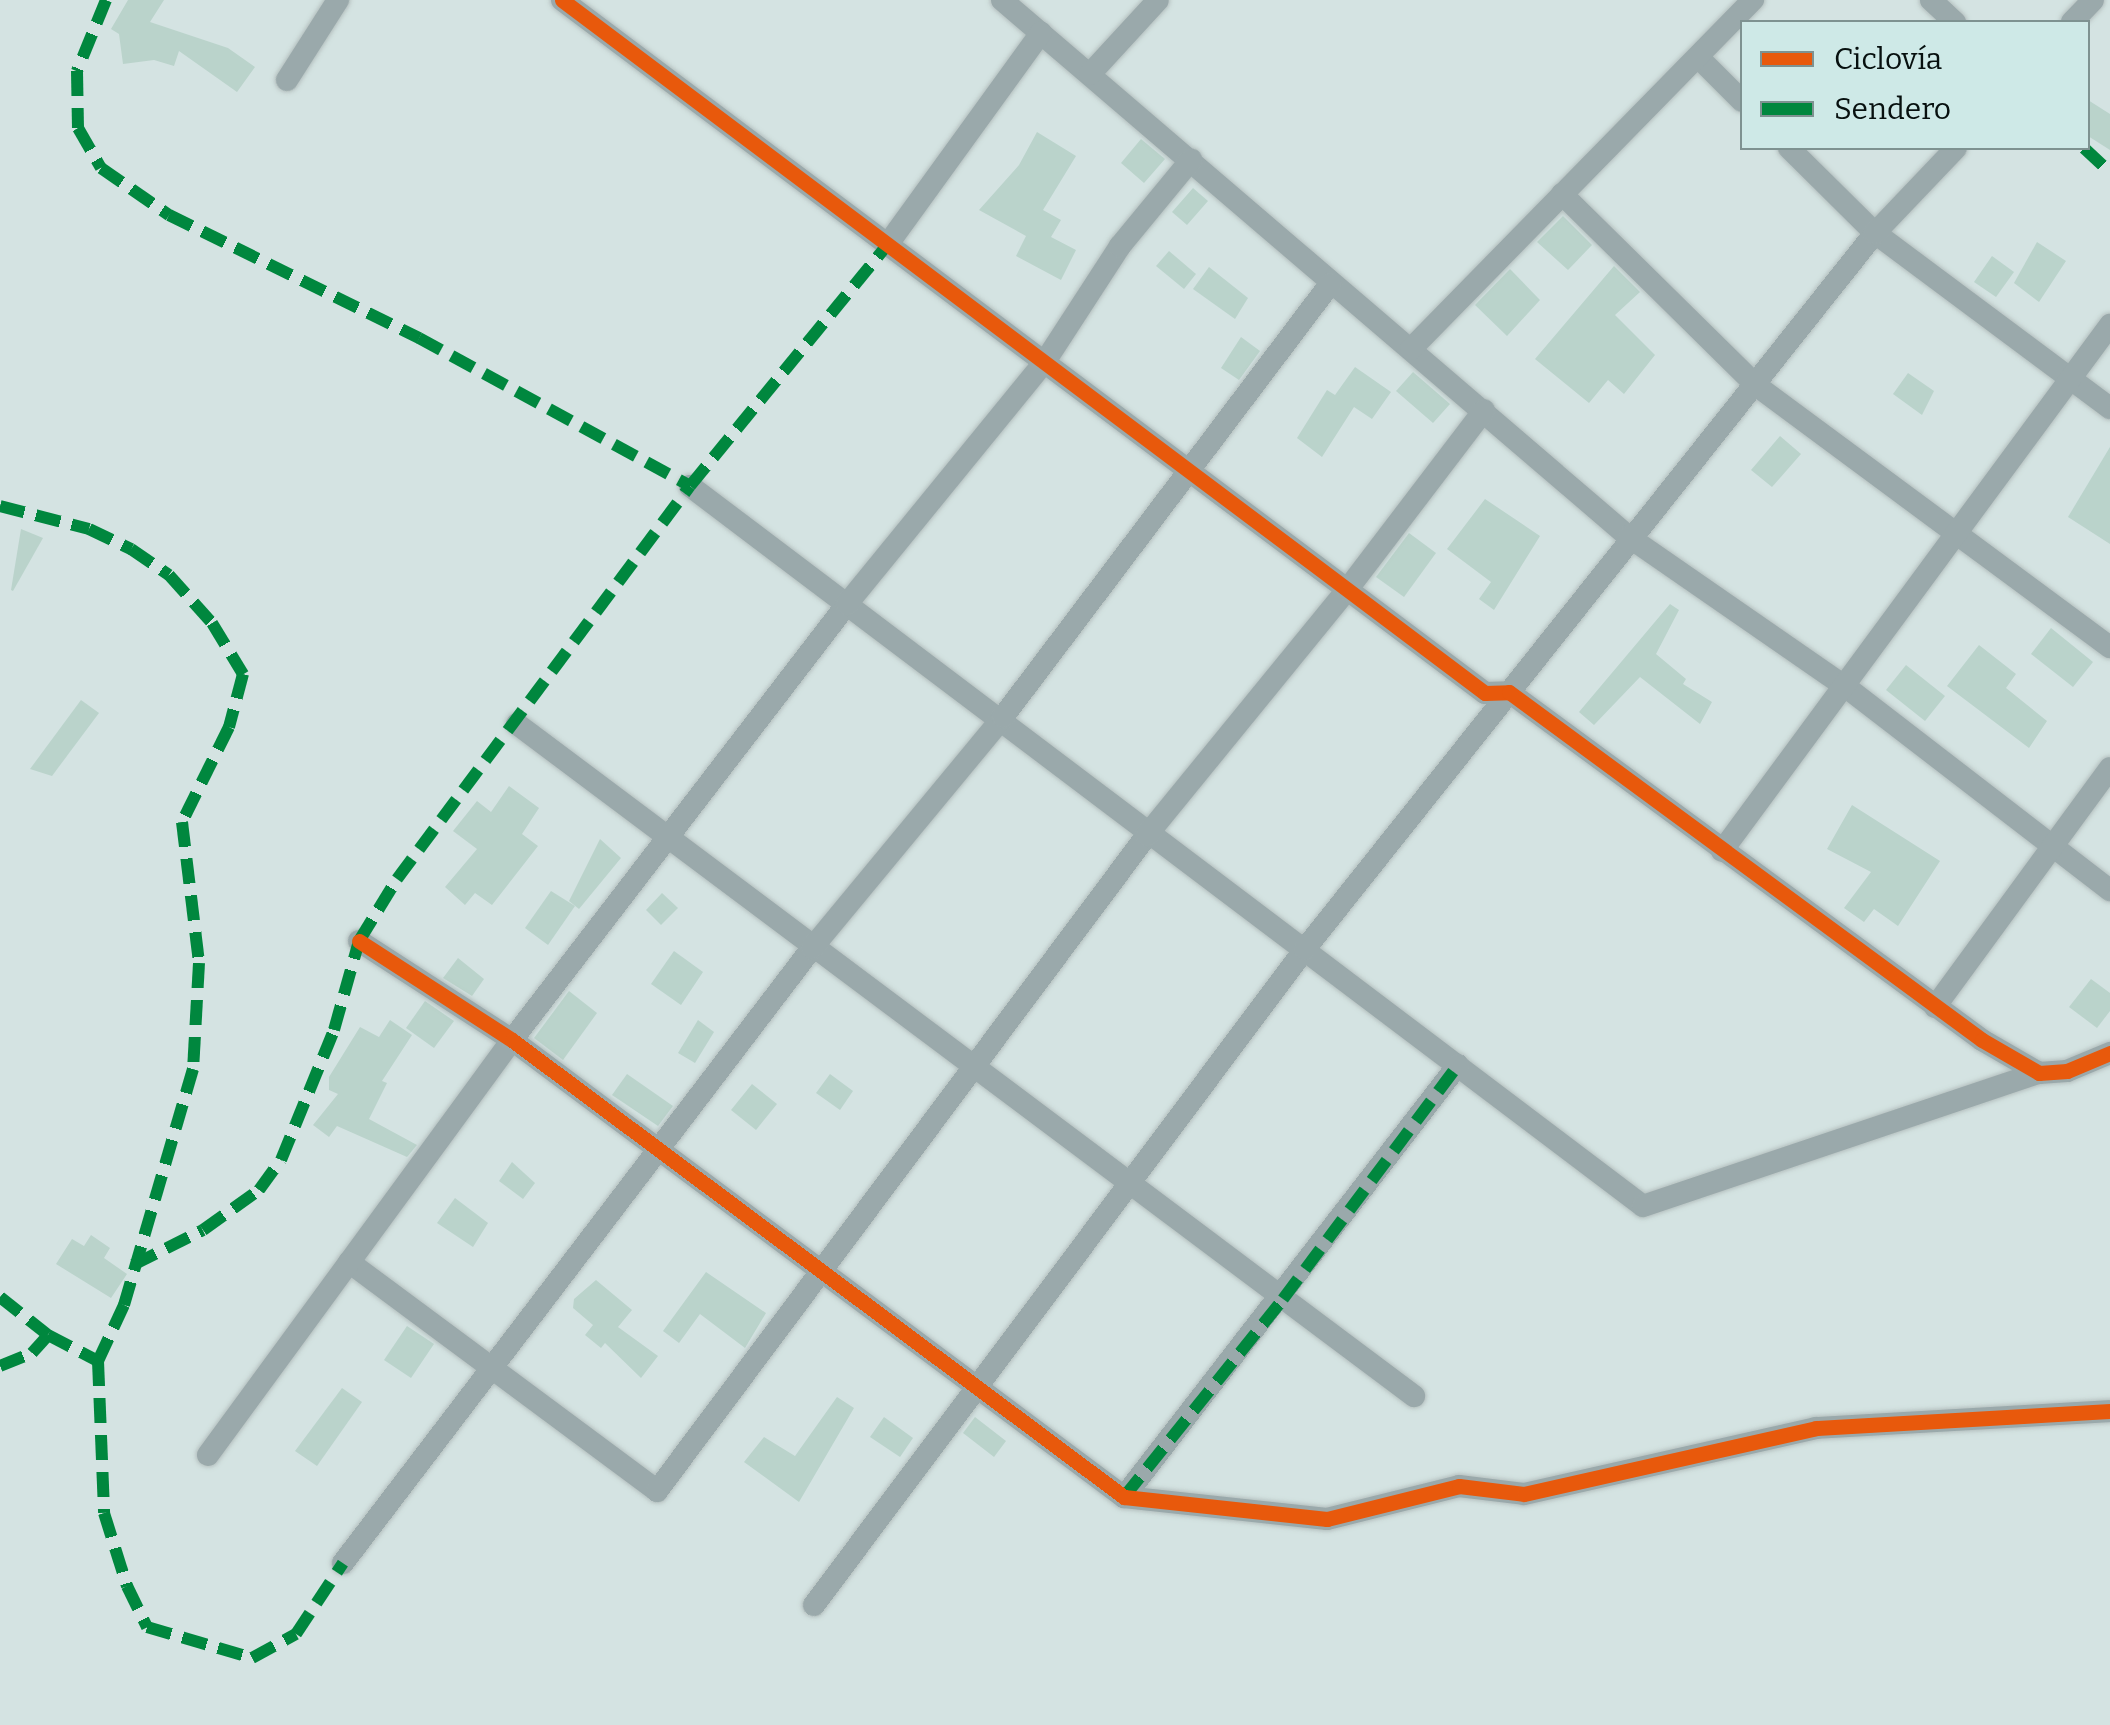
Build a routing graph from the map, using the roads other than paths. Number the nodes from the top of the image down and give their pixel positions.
1 (338, 0) edge
2 (562, 0) edge
3 (1002, 0) edge
4 (1158, 0) edge
5 (1753, 0) edge
6 (1931, 0) edge
7 (2093, 0) edge
8 (1953, 20) edge
9 (2074, 20) edge
10 (1041, 33) junction
11 (1700, 59) junction
12 (1090, 74) junction
13 (287, 80) dead end
14 (1740, 99) edge
15 (1791, 150) edge
16 (1954, 150) edge
17 (1191, 160) junction
18 (1562, 194) junction
19 (1875, 234) junction
20 (888, 244) junction
21 (1330, 284) junction
22 (2110, 325) edge
23 (1411, 349) junction
24 (1046, 360) junction
25 (2070, 376) junction
26 (1758, 386) junction
27 (2110, 408) edge
28 (1484, 410) junction
29 (1190, 472) junction
30 (690, 486) dead end
31 (1960, 535) junction
32 (1628, 537) junction
33 (1347, 590) junction
34 (847, 604) junction
35 (2110, 647) edge
36 (1846, 687) junction
37 (1508, 692) junction
38 (1003, 718) junction
39 (516, 724) dead end
40 (2110, 768) edge
41 (1147, 835) junction
42 (668, 839) junction
43 (2052, 844) junction
44 (1722, 851) junction
45 (2110, 890) edge
46 (358, 942) dead end
47 (812, 948) junction
48 (1305, 949) junction
49 (1935, 1007) junction
50 (512, 1040) junction
51 (2110, 1052) edge
52 (1458, 1065) junction
53 (973, 1068) junction
54 (2040, 1072) junction
55 (656, 1149) junction
56 (1127, 1182) junction
57 (349, 1262) junction
58 (820, 1272) junction
59 (1283, 1299) junction
60 (490, 1367) junction
61 (972, 1388) junction
62 (1414, 1396) dead end
63 (2110, 1412) edge
64 (208, 1455) dead end
65 (1124, 1497) junction
66 (343, 1564) dead end
67 (814, 1605) dead end

1 - 13 street
2 - 20 street
3 - 10 street
4 - 12 street
5 - 11 street
6 - 8 street
7 - 9 street
10 - 12 street
10 - 20 street
11 - 14 street
11 - 18 street
12 - 17 street
15 - 19 street
16 - 19 street
17 - 21 street
17 - 24 street
18 - 23 street
18 - 26 street
19 - 25 street
19 - 26 street
20 - 24 street
21 - 23 street
21 - 29 street
22 - 25 street
23 - 28 street
24 - 29 street
24 - 34 street
25 - 27 street
25 - 31 street
26 - 31 street
26 - 32 street
28 - 32 street
28 - 33 street
29 - 33 street
29 - 38 street
30 - 34 street
31 - 35 street
31 - 36 street
32 - 36 street
32 - 37 street
33 - 37 street
33 - 41 street
34 - 38 street
34 - 42 street
36 - 43 street
36 - 44 street
37 - 44 street
37 - 48 street
38 - 41 street
38 - 47 street
39 - 42 street
40 - 43 street
41 - 48 street
41 - 53 street
42 - 47 street
42 - 50 street
43 - 45 street
43 - 49 street
44 - 49 street
46 - 50 street
47 - 53 street
47 - 55 street
48 - 52 street
48 - 56 street
49 - 54 street
50 - 55 street
50 - 57 street
51 - 54 street
52 - 54 street
52 - 59 street
53 - 56 street
53 - 58 street
55 - 58 street
55 - 60 street
56 - 59 street
56 - 61 street
57 - 60 street
57 - 64 street
58 - 60 street
58 - 61 street
59 - 62 street
59 - 65 street
60 - 66 street
61 - 65 street
61 - 67 street
63 - 65 street

